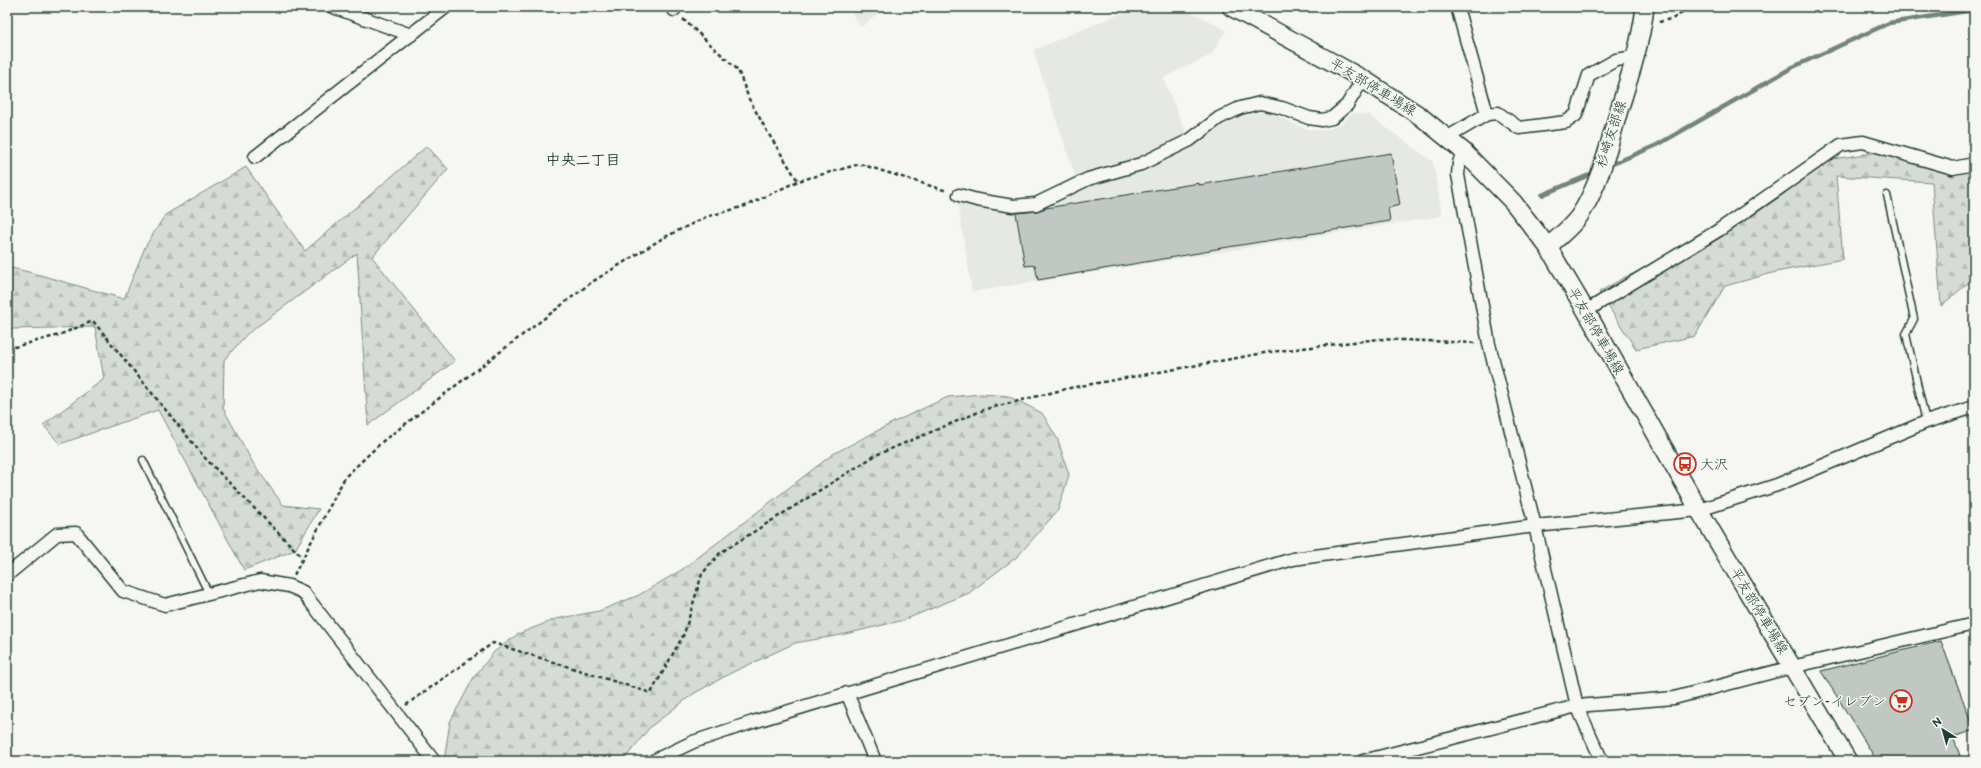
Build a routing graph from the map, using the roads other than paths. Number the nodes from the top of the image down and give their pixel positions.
1 (333, 7) edge
2 (446, 7) edge
3 (1231, 7) edge
4 (1457, 7) edge
5 (1645, 7) edge
6 (411, 35) junction
7 (1635, 57) junction
8 (1363, 79) junction
9 (1486, 114) junction
10 (1448, 137) junction
11 (1463, 151) junction
12 (255, 158) dead end
13 (1974, 164) edge
14 (959, 195) road end
15 (1887, 195) dead end
16 (1548, 247) junction
17 (1586, 311) junction
18 (1974, 408) edge
19 (1926, 422) junction
20 (143, 460) dead end
21 (1698, 510) junction
22 (1536, 526) junction
23 (7, 575) edge
24 (209, 594) junction
25 (1974, 624) edge
26 (1792, 667) junction
27 (847, 693) junction
28 (1577, 706) junction
29 (1380, 759) edge
30 (434, 761) edge
31 (653, 761) edge
32 (875, 761) edge
33 (1364, 761) edge
34 (1602, 761) edge
35 (1848, 761) edge

1 - 6 street
2 - 6 street
3 - 8 main road, 平友部停車場線
4 - 9 street
5 - 7 main road, 杉崎友部線
6 - 12 street
7 - 9 street
7 - 16 main road, 杉崎友部線
8 - 10 main road, 平友部停車場線
8 - 14 street
9 - 10 street
10 - 11 main road, 平友部停車場線
11 - 16 main road, 平友部停車場線
11 - 22 street
13 - 17 street
15 - 19 lane
16 - 17 main road, 平友部停車場線
17 - 21 main road, 平友部停車場線
18 - 19 street
19 - 21 street
20 - 24 lane
21 - 22 street
21 - 26 main road, 平友部停車場線
22 - 27 street
22 - 28 street
23 - 24 street
24 - 30 street
25 - 26 street
26 - 28 street
26 - 35 main road, 平友部停車場線
27 - 31 street
27 - 32 street
28 - 29 street
28 - 34 street
29 - 33 street

